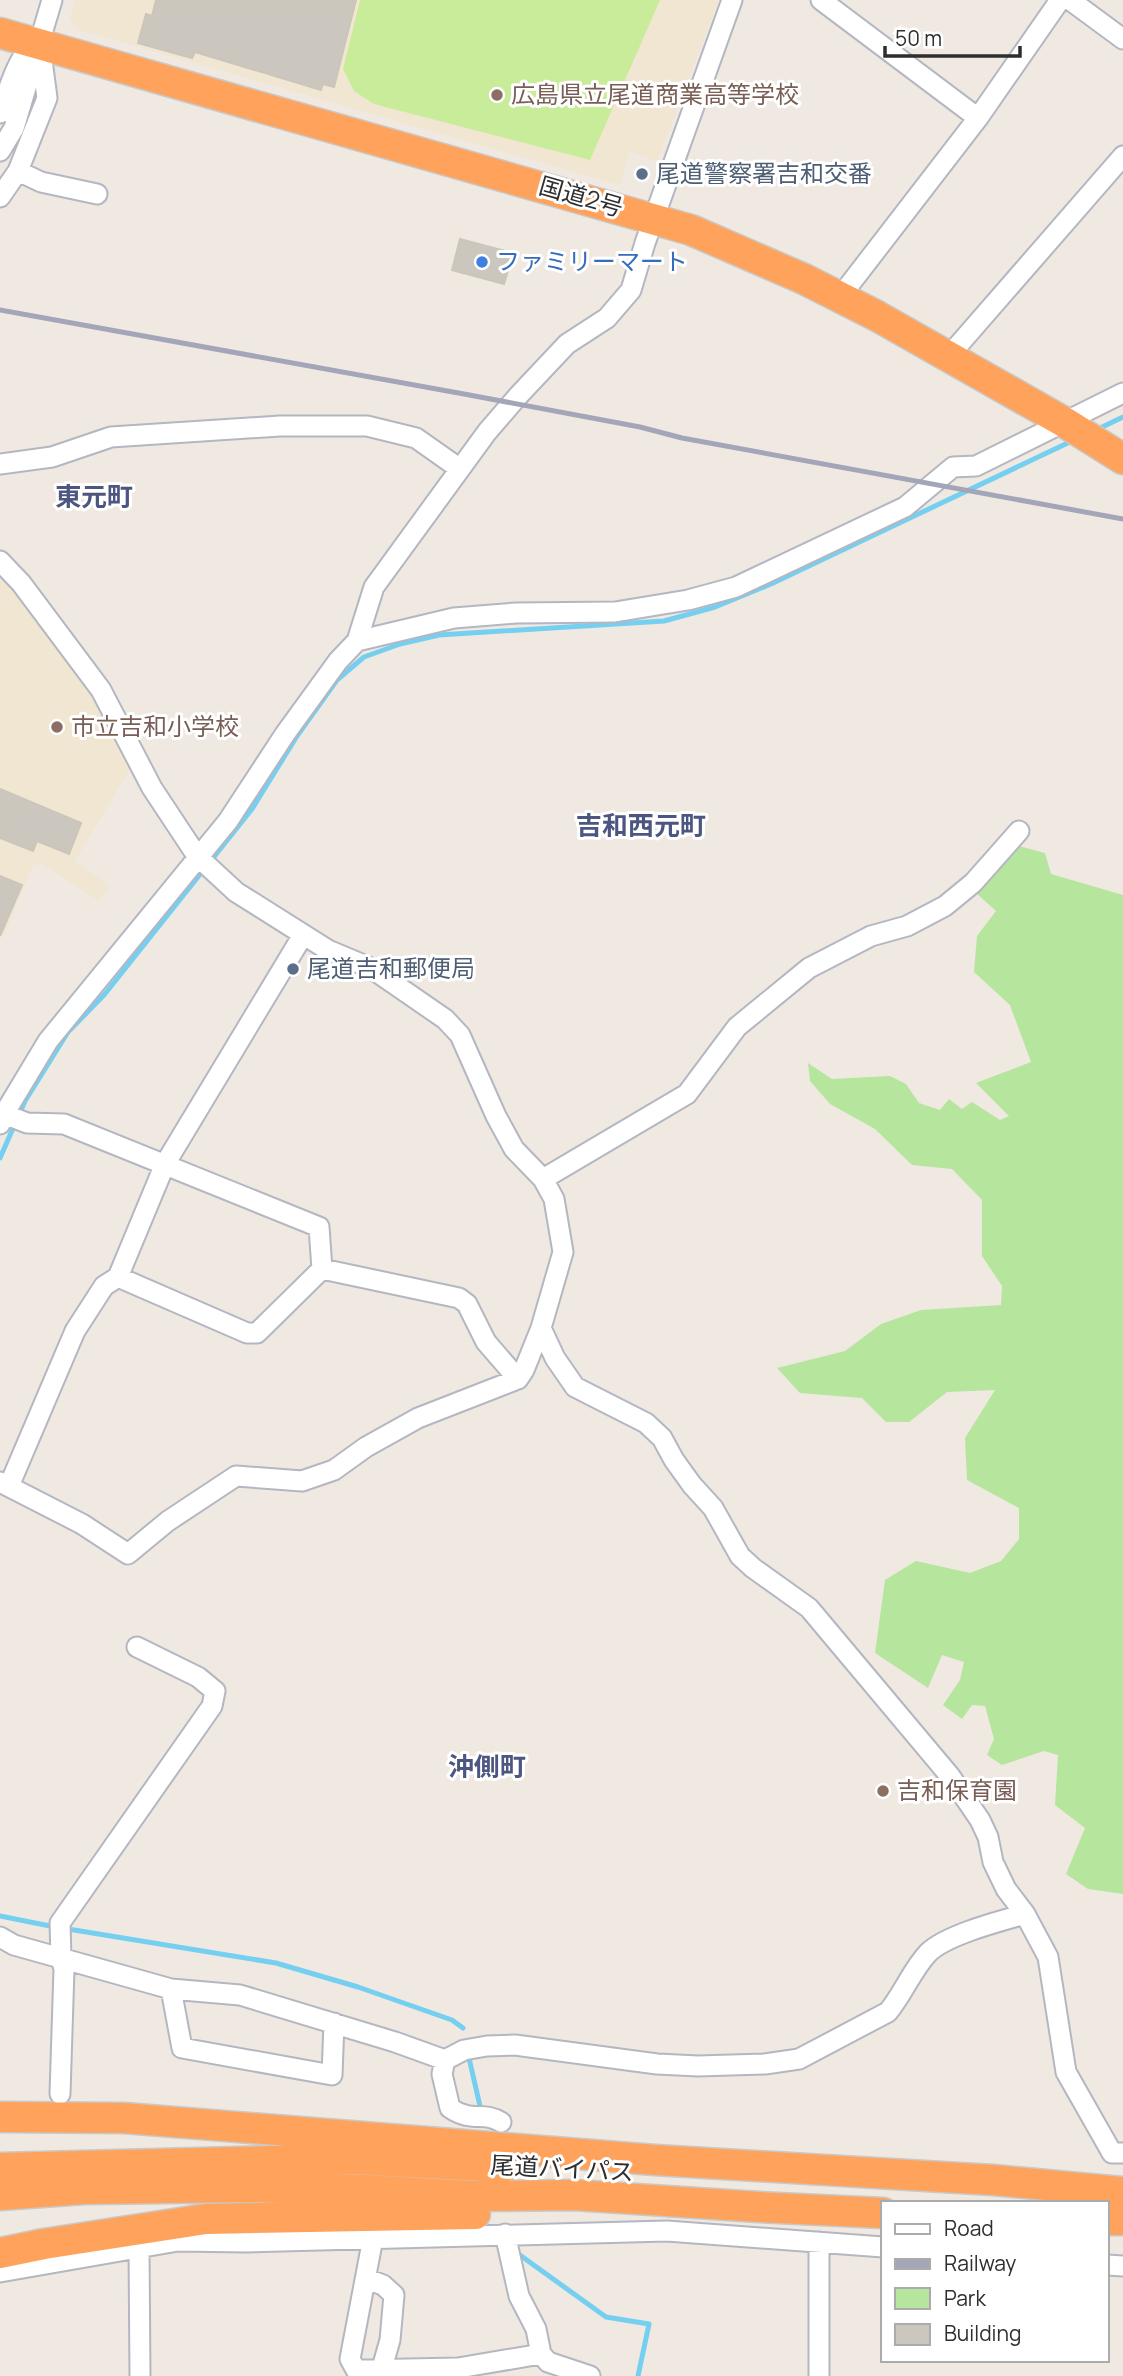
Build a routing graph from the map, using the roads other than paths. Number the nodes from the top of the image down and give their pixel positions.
1 (52, 0) edge
2 (732, 0) edge
3 (821, 0) edge
4 (1060, 0) edge
5 (1070, 0) edge
6 (0, 33) edge
7 (1123, 39) edge
8 (40, 45) junction
9 (0, 113) edge
10 (978, 118) junction
11 (0, 151) edge
12 (1123, 156) edge
13 (18, 171) junction
14 (97, 194) dead end
15 (0, 197) edge
16 (654, 218) junction
17 (841, 297) junction
18 (948, 357) junction
19 (1123, 393) edge
20 (1067, 424) junction
21 (1112, 452) edge
22 (0, 464) edge
23 (460, 469) junction
24 (0, 561) edge
25 (357, 640) junction
26 (1019, 831) dead end
27 (197, 856) junction
28 (303, 935) junction
29 (2, 1119) edge
30 (165, 1164) junction
31 (543, 1179) junction
32 (322, 1269) junction
33 (118, 1277) junction
34 (541, 1328) junction
35 (518, 1379) junction
36 (4, 1484) edge
37 (137, 1647) dead end
38 (1025, 1914) junction
39 (0, 1937) edge
40 (61, 1958) junction
41 (172, 1989) junction
42 (334, 2023) junction
43 (445, 2060) junction
44 (61, 2094) dead end
45 (0, 2116) edge
46 (501, 2122) dead end
47 (1123, 2153) edge
48 (0, 2168) edge
49 (1123, 2193) edge
50 (0, 2196) edge
51 (759, 2207) junction
52 (881, 2213) edge
53 (505, 2234) junction
54 (373, 2238) junction
55 (819, 2242) junction
56 (881, 2247) edge
57 (139, 2248) junction
58 (0, 2253) edge
59 (0, 2272) edge
60 (367, 2279) junction
61 (541, 2354) junction
62 (382, 2368) junction
63 (458, 2372) edge
64 (141, 2376) edge
65 (590, 2376) edge
66 (819, 2376) edge

1 - 8 street
2 - 16 street
3 - 10 street
4 - 10 street
5 - 7 street
6 - 8 highway, 国道2号
8 - 9 street
8 - 11 street
8 - 13 street
8 - 16 highway, 国道2号
10 - 17 street
12 - 18 street
13 - 14 street
13 - 15 street
16 - 17 highway, 国道2号
16 - 23 street
17 - 18 highway, 国道2号
18 - 20 highway, 国道2号
19 - 20 street
20 - 21 highway, 国道2号
20 - 25 street
22 - 23 street
23 - 25 street
24 - 27 street
25 - 27 street
26 - 31 street
27 - 28 street
27 - 29 street
28 - 30 street
28 - 31 street
29 - 30 street
30 - 32 street
30 - 33 street
31 - 34 street
32 - 33 street
32 - 35 street
33 - 36 street
34 - 35 street
34 - 38 street
35 - 36 street
37 - 40 street
38 - 43 street
38 - 47 street
39 - 40 street
40 - 41 street
40 - 44 street
41 - 42 street
41 - 42 street
42 - 43 street
43 - 46 street
45 - 49 highway
48 - 49 highway, 尾道バイパス
50 - 51 highway, 尾道バイパス
51 - 52 highway, 尾道バイパス
51 - 58 highway
53 - 54 street
53 - 55 street
53 - 61 street
54 - 57 street
54 - 60 street
55 - 56 street
55 - 66 street
57 - 59 street
57 - 64 street
60 - 62 street
60 - 62 street
61 - 63 street
61 - 65 street
62 - 63 street

